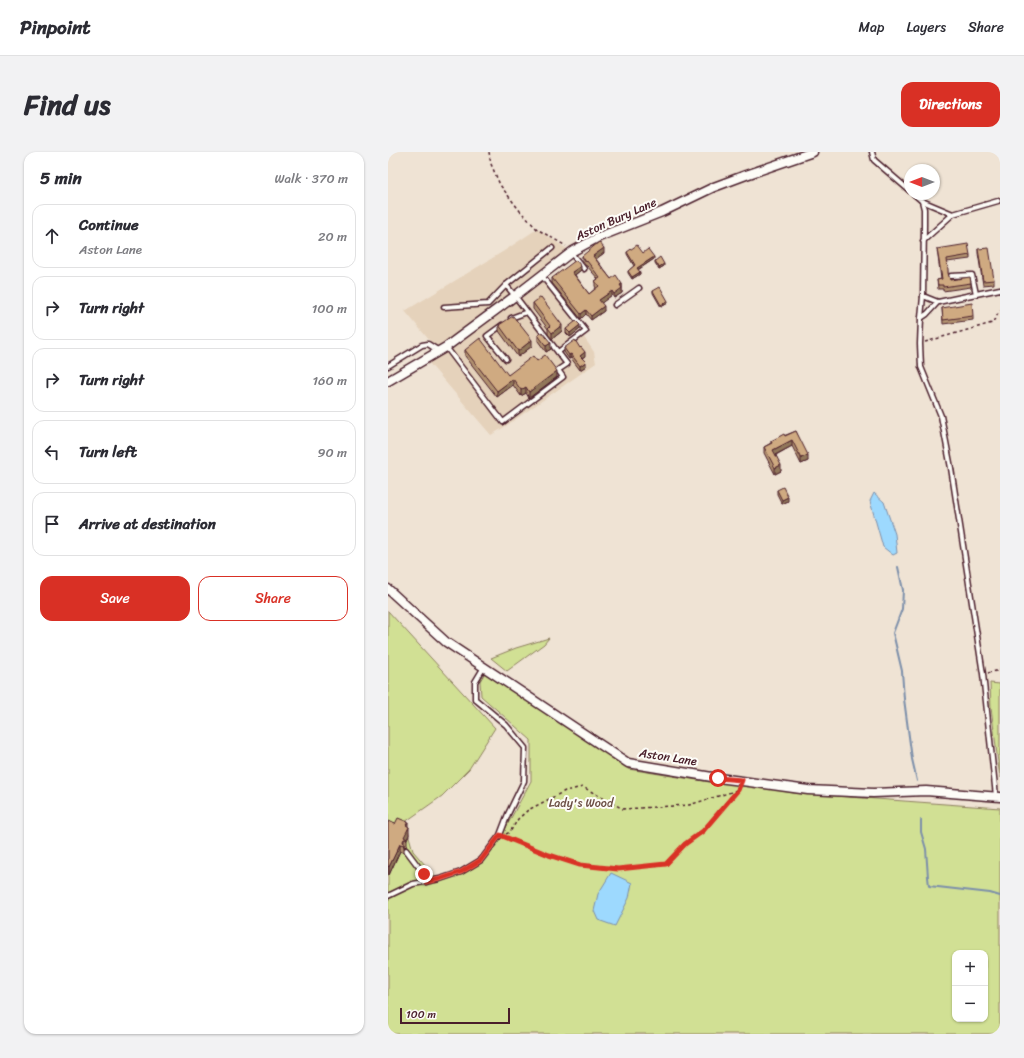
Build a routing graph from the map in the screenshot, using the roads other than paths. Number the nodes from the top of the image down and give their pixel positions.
1 (813, 152) edge
2 (872, 152) edge
3 (904, 186) edge
4 (922, 201) joint
5 (998, 201) dead end
6 (953, 214) junction
7 (924, 241) junction
8 (552, 248) dead end
9 (572, 252) junction
10 (584, 269) dead end
11 (542, 276) junction
12 (951, 276) dead end
13 (506, 285) junction
14 (638, 288) dead end
15 (1000, 290) edge
16 (976, 294) junction
17 (515, 296) junction
18 (923, 296) junction
19 (938, 302) junction
20 (615, 305) dead end
21 (444, 307) dead end
22 (527, 312) junction
23 (921, 318) junction
24 (510, 319) edge
25 (504, 323) edge
26 (442, 349) junction
27 (558, 352) junction
28 (506, 359) dead end
29 (388, 366) edge
30 (388, 381) edge
31 (388, 589) edge
32 (484, 667) junction
33 (998, 796) edge
34 (406, 850) dead end
35 (426, 882) junction
36 (388, 896) edge

1 - 9 street, Aston Bury Lane
2 - 3 lane
4 - 6 lane
4 - 7 lane
5 - 6 lane
6 - 7 lane
7 - 18 lane
8 - 13 lane
9 - 10 lane
9 - 11 street, Aston Bury Lane
11 - 17 street, Aston Bury Lane
11 - 27 lane
12 - 16 lane
13 - 17 lane
13 - 21 lane
14 - 20 lane
15 - 16 lane
16 - 19 lane
17 - 22 lane
17 - 26 street, Aston Bury Lane
18 - 19 lane
18 - 23 lane
19 - 23 lane
22 - 24 lane
22 - 27 lane
23 - 33 lane
25 - 28 lane
26 - 27 lane
26 - 29 lane
26 - 30 street, Aston Bury Lane
31 - 32 street, Aston Lane
32 - 33 street, Aston Lane
32 - 35 lane
34 - 35 lane
35 - 36 lane

